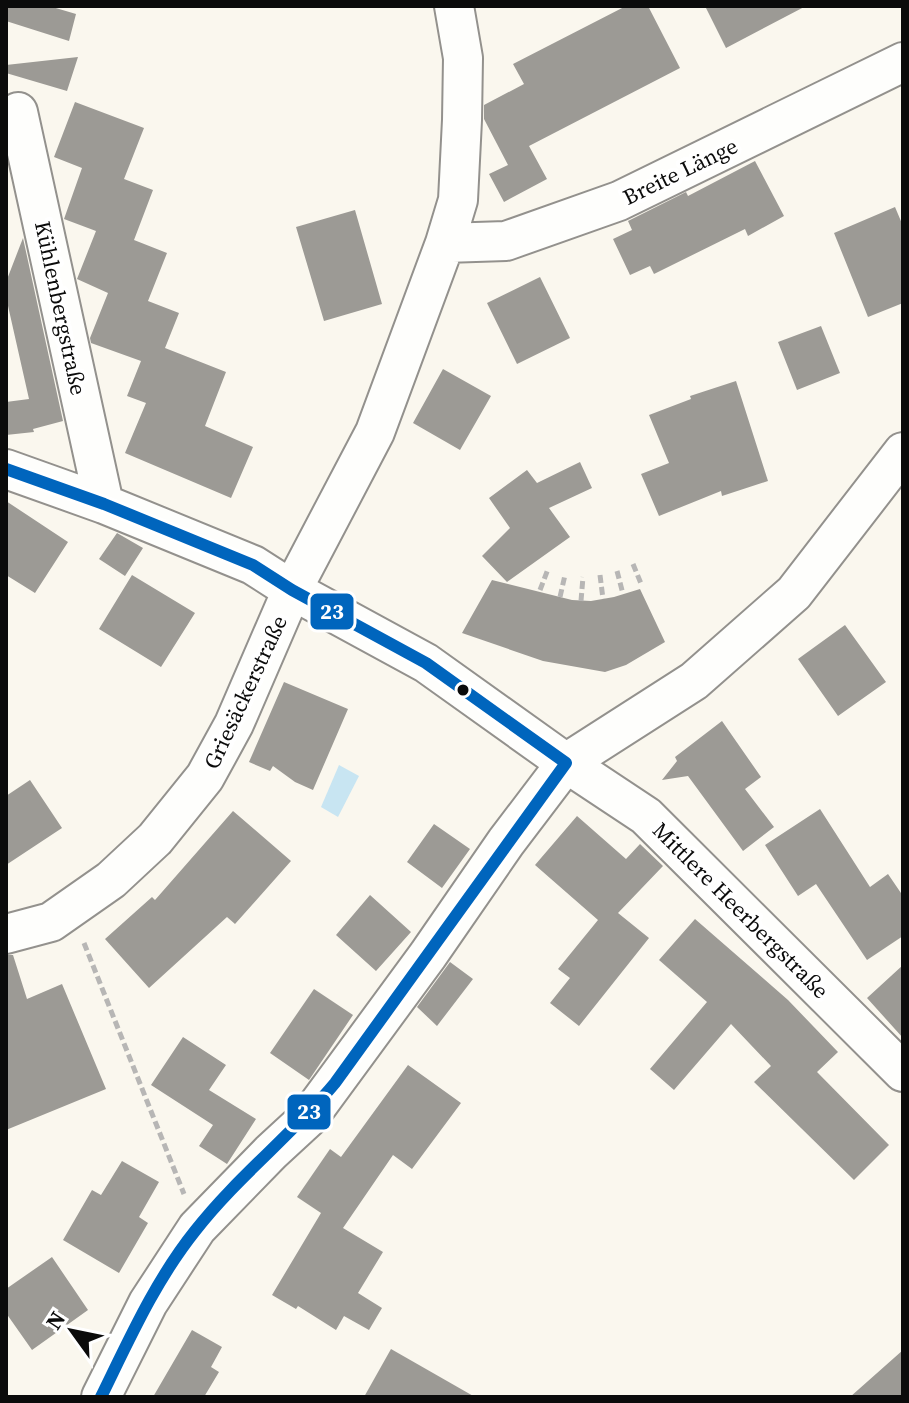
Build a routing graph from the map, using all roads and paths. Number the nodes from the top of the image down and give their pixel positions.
1 (454, 6) edge
2 (903, 62) edge
3 (18, 112) dead end
4 (445, 243) junction
5 (903, 452) edge
6 (6, 469) edge
7 (104, 504) junction
8 (633, 564) dead end
9 (548, 569) dead end
10 (617, 571) dead end
11 (565, 575) dead end
12 (600, 575) dead end
13 (583, 577) dead end
14 (642, 586) dead end
15 (292, 590) junction
16 (540, 590) dead end
17 (623, 594) dead end
18 (560, 597) dead end
19 (603, 599) dead end
20 (581, 601) dead end
21 (566, 763) junction
22 (70, 909) junction
23 (6, 934) edge
24 (903, 1072) edge
25 (197, 1228) junction
26 (101, 1397) edge

1 - 4 street, Griesäckerstraße
2 - 4 street, Breite Länge
3 - 7 street, Kühlenbergstraße
4 - 15 street, Griesäckerstraße
5 - 21 street
6 - 7 street
7 - 15 street
8 - 14 path
9 - 16 path
10 - 17 path
11 - 18 path
12 - 19 path
13 - 20 path
15 - 21 street
15 - 22 street, Griesäckerstraße
21 - 24 street, Mittlere Heerbergstraße
21 - 25 street
22 - 23 street, Griesäckerstraße
22 - 25 path
25 - 26 street

